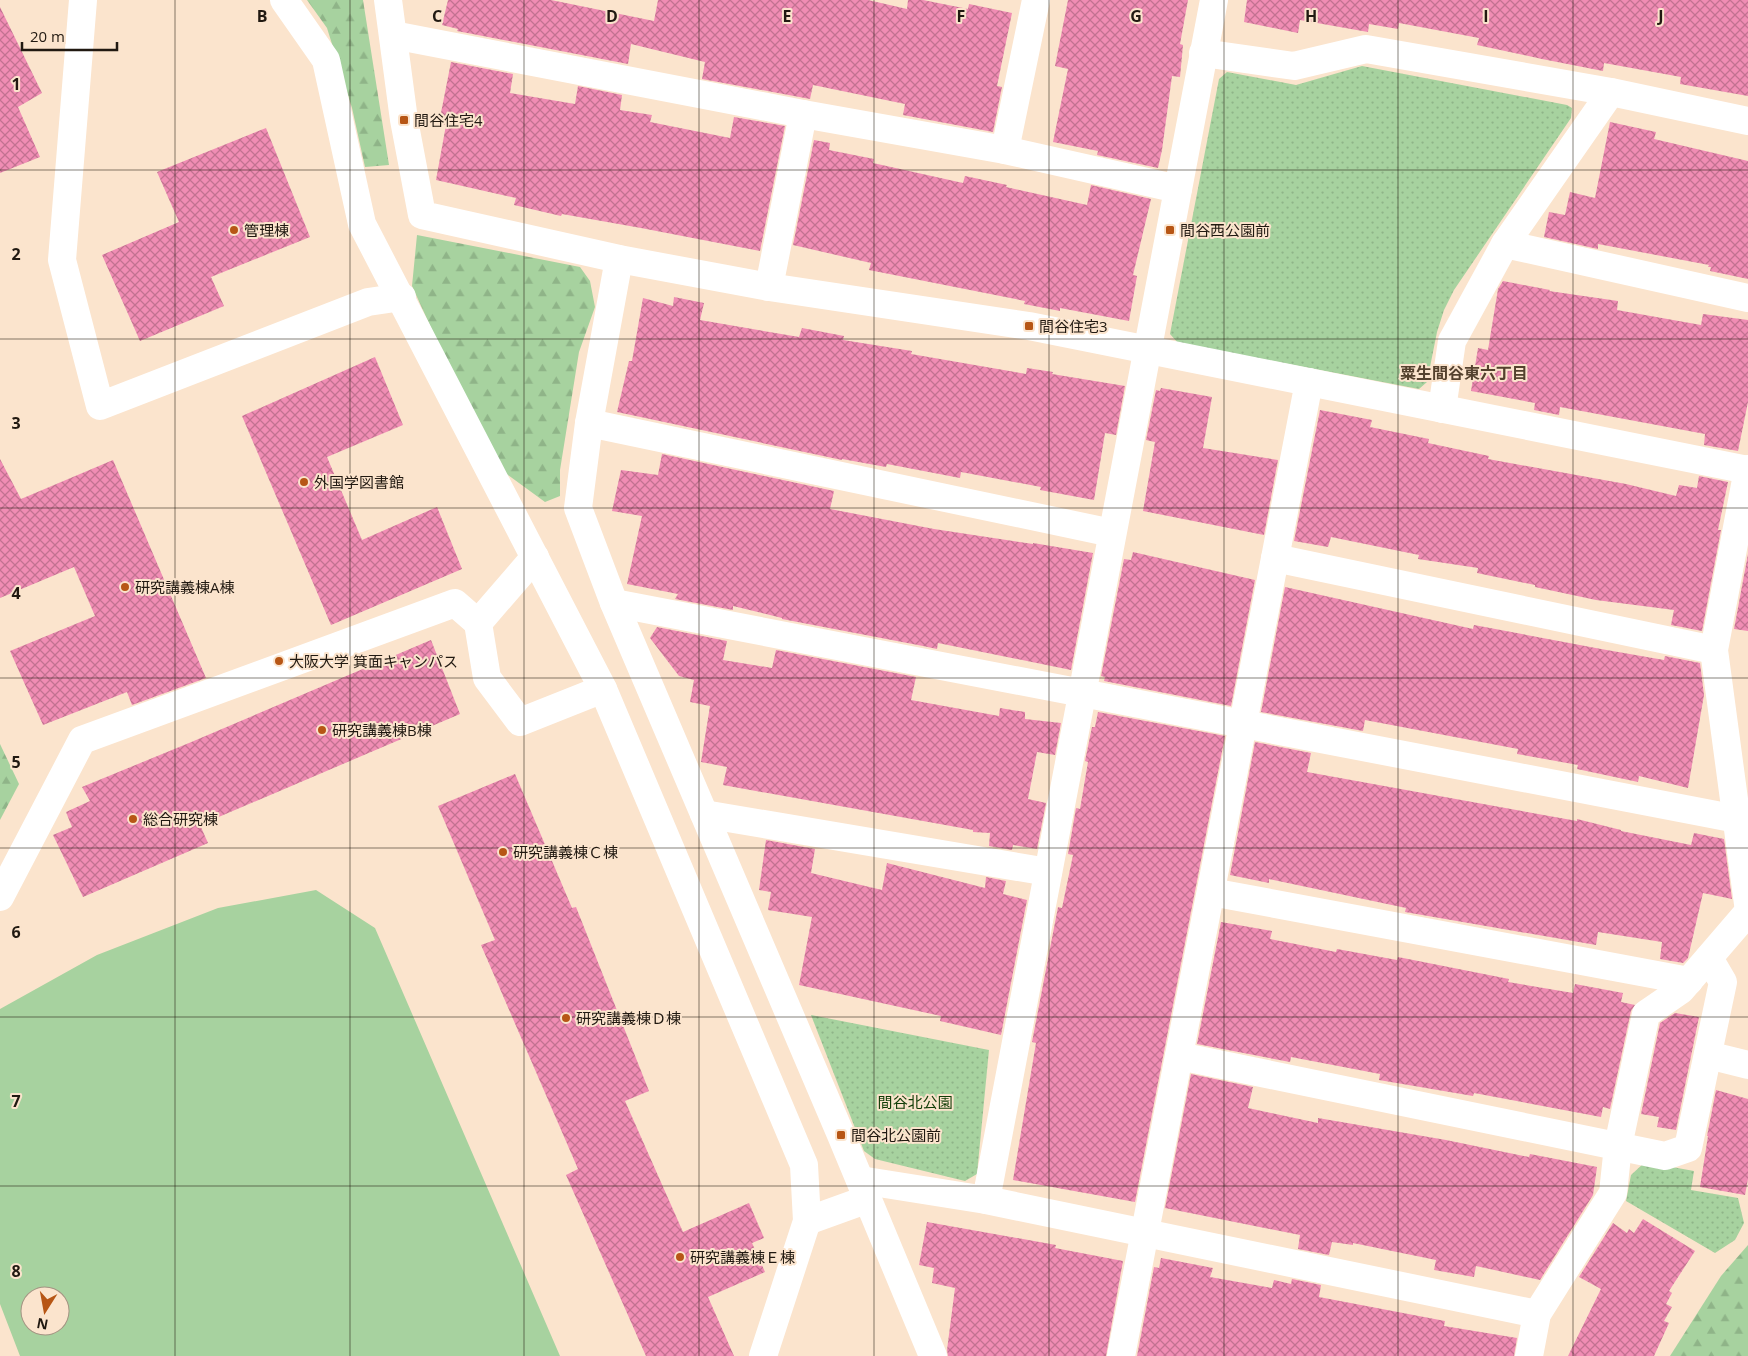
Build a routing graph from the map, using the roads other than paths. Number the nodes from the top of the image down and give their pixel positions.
1 (82, 0) edge
2 (284, 0) edge
3 (388, 0) edge
4 (1036, 0) edge
5 (1214, 0) edge
6 (393, 35) junction
7 (1204, 53) junction
8 (1611, 92) junction
9 (803, 114) junction
10 (1748, 121) edge
11 (1005, 150) junction
12 (1178, 189) junction
13 (1505, 244) junction
14 (618, 260) junction
15 (769, 287) junction
16 (402, 297) junction
17 (1748, 298) edge
18 (1147, 350) junction
19 (1309, 382) junction
20 (1442, 409) junction
21 (589, 423) junction
22 (1748, 469) edge
23 (1112, 533) junction
24 (535, 557) junction
25 (1275, 558) junction
26 (614, 603) junction
27 (478, 623) junction
28 (1714, 650) junction
29 (604, 689) junction
30 (1082, 693) junction
31 (1243, 724) junction
32 (704, 814) junction
33 (1737, 819) junction
34 (1048, 872) junction
35 (1211, 892) junction
36 (0, 896) edge
37 (1748, 904) edge
38 (1748, 912) edge
39 (1709, 958) junction
40 (1689, 981) junction
41 (1708, 1055) junction
42 (1179, 1056) junction
43 (1748, 1065) edge
44 (1618, 1146) junction
45 (864, 1190) junction
46 (986, 1200) junction
47 (807, 1221) junction
48 (1145, 1233) junction
49 (1537, 1314) junction
50 (763, 1356) edge
51 (933, 1356) edge
52 (1121, 1356) edge
53 (1529, 1356) edge

1 - 16 street
2 - 16 street
3 - 6 street
4 - 11 street
5 - 7 street
6 - 9 street
6 - 14 street
7 - 8 street
7 - 12 street
8 - 10 street
8 - 13 street
9 - 11 street
9 - 15 street
11 - 12 street
12 - 18 street
13 - 17 street
13 - 20 street
14 - 15 street
14 - 21 street
15 - 18 street
16 - 24 street
18 - 19 street
18 - 23 street
19 - 20 street
19 - 25 street
20 - 22 street
21 - 23 street
21 - 26 street
22 - 28 street
23 - 30 street
24 - 27 street
24 - 29 street
25 - 28 street
25 - 31 street
26 - 30 street
26 - 32 street
27 - 29 street
27 - 36 street
28 - 33 street
29 - 47 street
30 - 31 street
30 - 34 street
31 - 33 street
31 - 35 street
32 - 34 street
32 - 45 street
33 - 37 street
34 - 46 street
35 - 40 street
35 - 42 street
38 - 39 street
39 - 40 street
39 - 41 street
40 - 44 street
41 - 43 street
41 - 44 street
42 - 44 street
42 - 48 street
44 - 49 street
45 - 46 street
45 - 47 street
45 - 51 street
46 - 48 street
47 - 50 street
48 - 49 street
48 - 52 street
49 - 53 street

